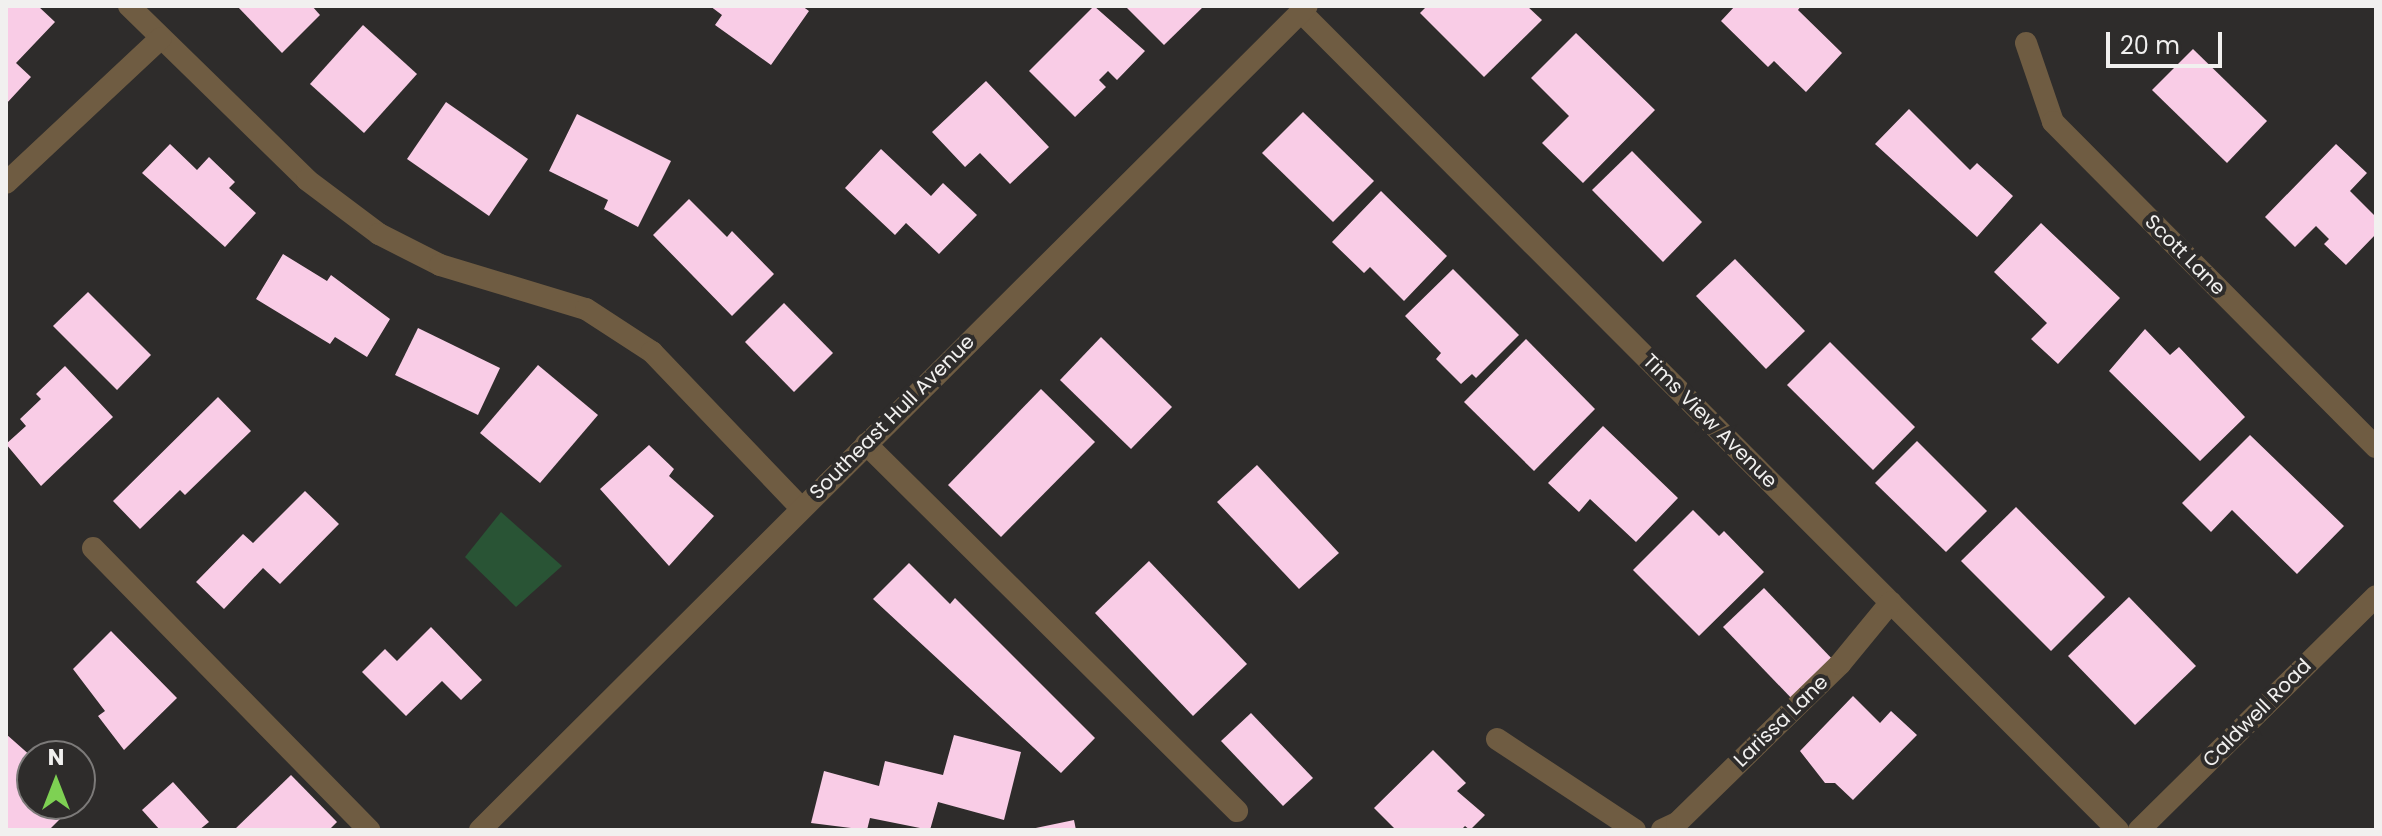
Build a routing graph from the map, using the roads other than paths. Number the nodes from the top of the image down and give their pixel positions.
1 (129, 6) edge
2 (1304, 9) edge
3 (161, 38) junction
4 (2026, 43) dead end
5 (6, 183) edge
6 (866, 444) junction
7 (2376, 447) edge
8 (801, 508) junction
9 (93, 548) dead end
10 (2376, 596) edge
11 (1891, 602) junction
12 (1497, 739) dead end
13 (1237, 811) dead end
14 (369, 830) edge
15 (480, 830) edge
16 (1635, 830) edge
17 (1662, 830) edge
18 (2118, 830) edge
19 (2139, 830) edge

1 - 3 street
2 - 6 street, Southeast Hull Avenue
2 - 11 street, Tims View Avenue
3 - 5 street
3 - 8 street
4 - 7 street, Scott Lane
6 - 8 street, Southeast Hull Avenue
6 - 13 street
8 - 15 street, Southeast Hull Avenue
9 - 14 street
10 - 19 street, Caldwell Road
11 - 17 street, Larissa Lane
11 - 18 street, Tims View Avenue
12 - 16 street

